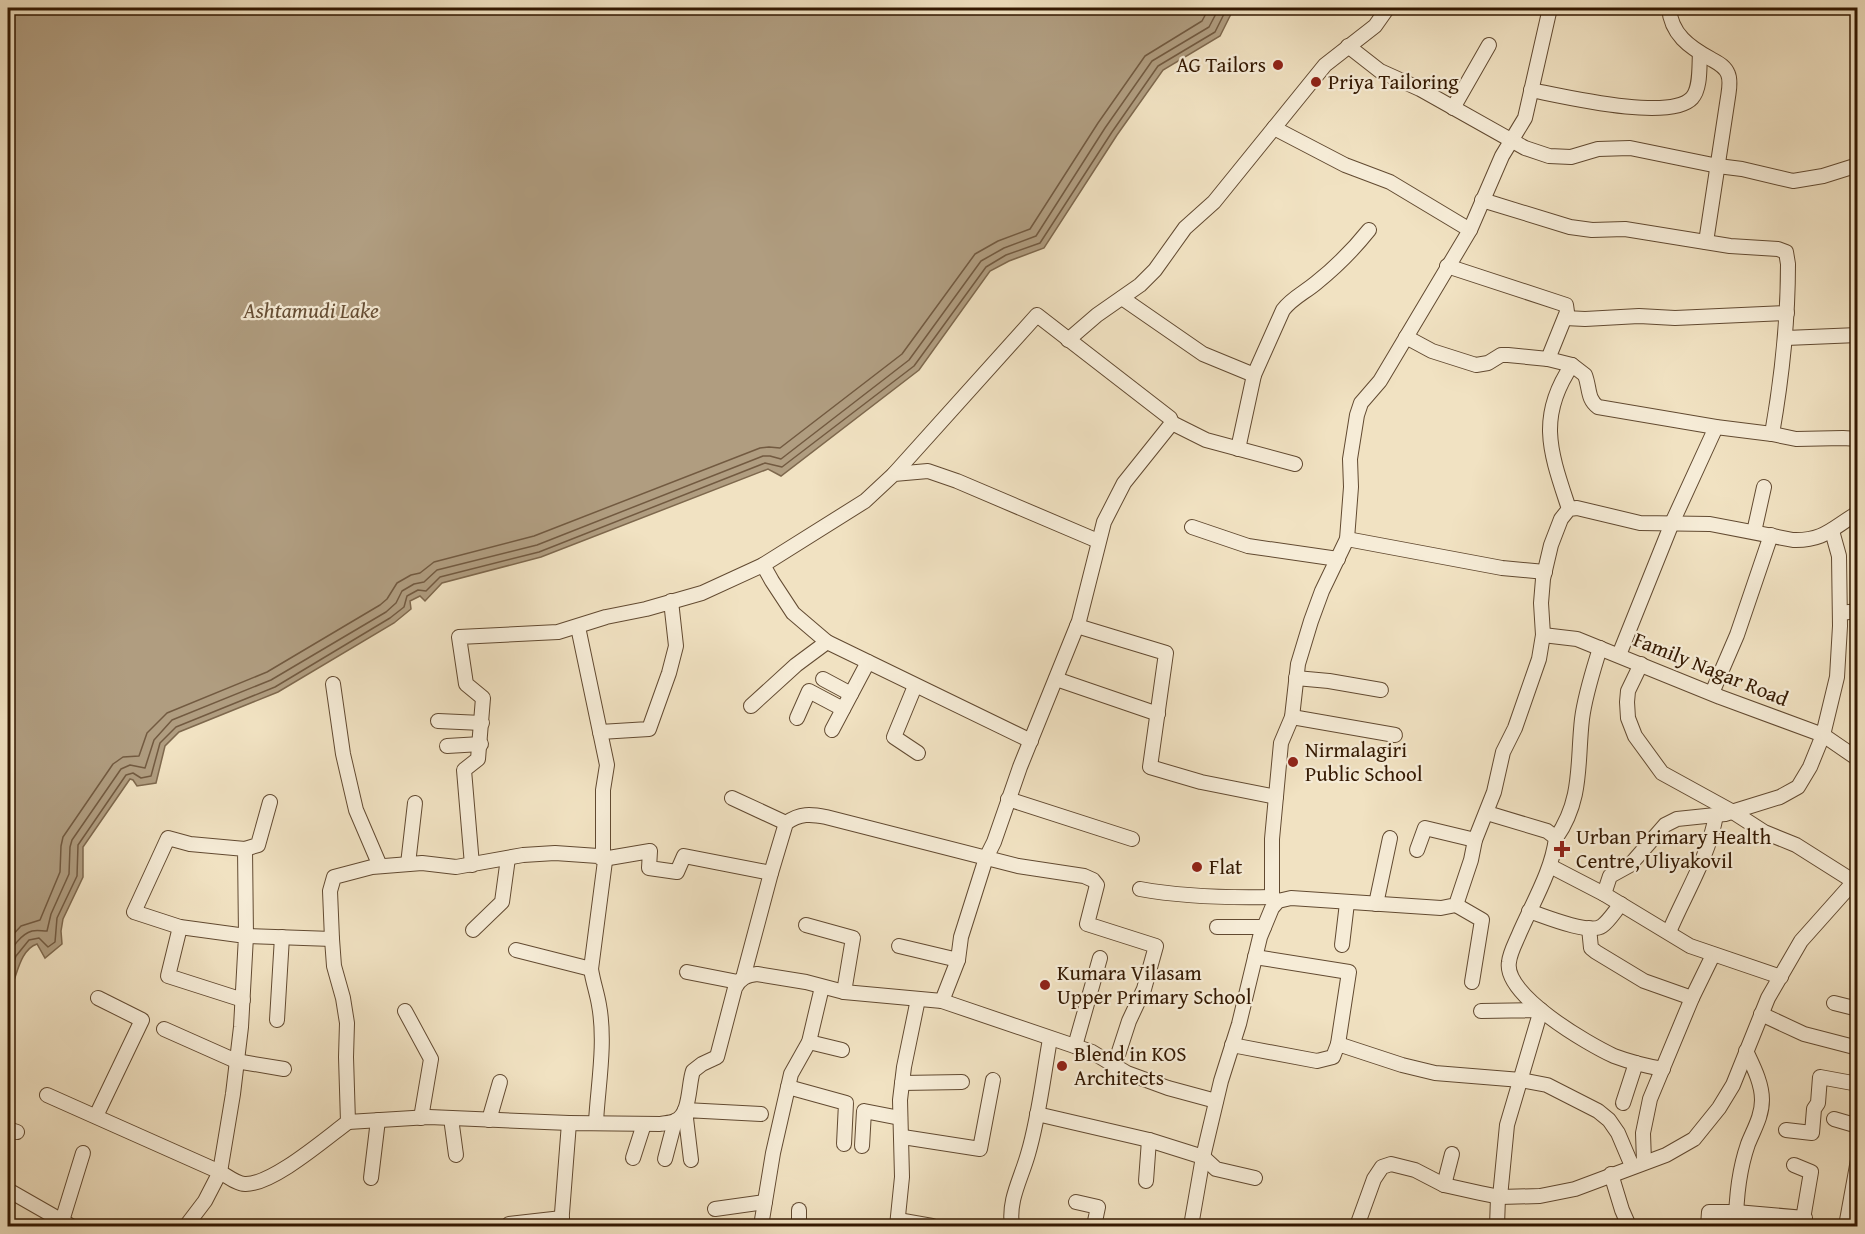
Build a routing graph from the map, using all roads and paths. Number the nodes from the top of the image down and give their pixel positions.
1 (1551, 8) edge
2 (1669, 8) edge
3 (1387, 9) dead end
4 (1489, 45) dead end
5 (1348, 46) junction
6 (1700, 53) junction
7 (1531, 90) junction
8 (1453, 108) junction
9 (1274, 128) junction
10 (1510, 140) junction
11 (1857, 165) edge
12 (1718, 166) junction
13 (1482, 200) junction
14 (1369, 230) dead end
15 (1470, 230) junction
16 (1706, 242) junction
17 (1447, 266) junction
18 (1122, 298) junction
19 (1786, 313) junction
20 (1564, 318) junction
21 (1857, 335) edge
22 (1406, 337) junction
23 (1786, 338) junction
24 (1068, 340) junction
25 (1548, 359) junction
26 (1572, 365) junction
27 (1254, 375) junction
28 (1172, 423) junction
29 (1716, 427) junction
30 (1772, 434) junction
31 (1857, 439) edge
32 (1238, 449) junction
33 (1295, 464) dead end
34 (894, 474) junction
35 (1764, 487) dead end
36 (1569, 509) junction
37 (1857, 513) edge
38 (1672, 523) junction
39 (1192, 527) dead end
40 (1832, 531) junction
41 (1754, 532) junction
42 (1771, 535) junction
43 (1347, 539) junction
44 (1098, 541) junction
45 (1338, 559) junction
46 (763, 565) junction
47 (1545, 572) junction
48 (671, 601) junction
49 (1857, 611) edge
50 (1840, 613) junction
51 (1077, 626) junction
52 (578, 627) junction
53 (1543, 634) junction
54 (827, 642) junction
55 (1600, 648) junction
56 (1619, 655) junction
57 (868, 662) junction
58 (1641, 664) junction
59 (1296, 678) junction
60 (823, 679) dead end
61 (1056, 679) junction
62 (333, 684) dead end
63 (915, 686) junction
64 (1381, 690) dead end
65 (1712, 693) junction
66 (851, 694) junction
67 (751, 706) dead end
68 (843, 709) junction
69 (1158, 714) junction
70 (1292, 717) junction
71 (796, 718) dead end
72 (438, 721) dead end
73 (482, 723) junction
74 (832, 730) dead end
75 (600, 732) junction
76 (1395, 735) dead end
77 (1823, 735) junction
78 (1031, 741) junction
79 (481, 744) junction
80 (447, 746) dead end
81 (918, 753) dead end
82 (1857, 759) edge
83 (1276, 797) junction
84 (732, 798) dead end
85 (1008, 799) junction
86 (270, 802) dead end
87 (415, 803) dead end
88 (1732, 812) junction
89 (1487, 813) junction
90 (1716, 815) junction
91 (786, 823) junction
92 (1390, 838) dead end
93 (1556, 838) junction
94 (1132, 839) dead end
95 (1475, 840) junction
96 (245, 849) junction
97 (1417, 850) dead end
98 (508, 858) junction
99 (986, 858) junction
100 (603, 859) junction
101 (408, 864) junction
102 (472, 865) junction
103 (380, 866) junction
104 (1550, 866) junction
105 (771, 873) junction
106 (1855, 879) edge
107 (1140, 889) dead end
108 (1604, 894) junction
109 (1275, 899) junction
110 (1347, 903) junction
111 (1376, 904) junction
112 (1621, 904) junction
113 (1455, 905) junction
114 (1529, 911) junction
115 (806, 925) dead end
116 (180, 927) junction
117 (1216, 927) dead end
118 (1264, 927) junction
119 (1589, 928) junction
120 (473, 930) dead end
121 (1669, 932) junction
122 (246, 936) junction
123 (282, 937) junction
124 (332, 939) junction
125 (1342, 945) dead end
126 (899, 946) dead end
127 (516, 950) dead end
128 (1713, 954) junction
129 (1255, 957) junction
130 (1100, 958) dead end
131 (958, 960) junction
132 (591, 969) junction
133 (687, 972) dead end
134 (1781, 977) junction
135 (741, 980) junction
136 (1472, 982) dead end
137 (822, 987) junction
138 (844, 992) junction
139 (98, 998) dead end
140 (1692, 998) junction
141 (918, 999) junction
142 (243, 1000) junction
143 (942, 1001) junction
144 (1834, 1003) dead end
145 (1857, 1009) edge
146 (1541, 1010) junction
147 (405, 1011) dead end
148 (1481, 1011) dead end
149 (1761, 1014) junction
150 (277, 1020) dead end
151 (164, 1029) dead end
152 (1050, 1039) junction
153 (809, 1042) junction
154 (1338, 1044) junction
155 (1232, 1045) junction
156 (1074, 1046) junction
157 (1857, 1048) edge
158 (842, 1050) dead end
159 (1746, 1051) junction
160 (236, 1061) junction
161 (1636, 1063) junction
162 (1114, 1067) junction
163 (284, 1069) dead end
164 (1663, 1070) junction
165 (993, 1080) dead end
166 (1521, 1080) junction
167 (500, 1082) dead end
168 (962, 1082) dead end
169 (902, 1083) junction
170 (1857, 1084) edge
171 (788, 1087) junction
172 (47, 1095) dead end
173 (1216, 1101) junction
174 (1623, 1103) dead end
175 (685, 1110) junction
176 (761, 1114) dead end
177 (1037, 1114) junction
178 (96, 1116) junction
179 (421, 1118) junction
180 (451, 1118) junction
181 (900, 1118) junction
182 (1834, 1119) dead end
183 (378, 1120) junction
184 (489, 1120) junction
185 (675, 1121) junction
186 (348, 1122) junction
187 (569, 1122) junction
188 (596, 1122) junction
189 (644, 1124) junction
190 (1857, 1126) edge
191 (1786, 1130) dead end
192 (903, 1137) junction
193 (1149, 1140) junction
194 (844, 1144) dead end
195 (862, 1146) dead end
196 (83, 1153) dead end
197 (456, 1155) dead end
198 (1452, 1155) dead end
199 (1203, 1157) junction
200 (633, 1158) dead end
201 (664, 1159) dead end
202 (691, 1160) dead end
203 (1638, 1164) junction
204 (1794, 1165) dead end
205 (1857, 1167) edge
206 (220, 1172) junction
207 (1611, 1174) junction
208 (371, 1178) dead end
209 (1255, 1178) dead end
210 (1146, 1181) dead end
211 (1444, 1185) junction
212 (8, 1190) edge
213 (1499, 1197) junction
214 (765, 1202) junction
215 (1076, 1202) dead end
216 (715, 1209) dead end
217 (799, 1210) dead end
218 (1736, 1212) junction
219 (561, 1222) edge
220 (1803, 1222) edge
221 (1850, 1222) edge
222 (898, 1223) edge
223 (67, 1224) edge
224 (509, 1224) dead end
225 (186, 1227) edge
226 (761, 1227) edge
227 (799, 1227) edge
228 (932, 1227) edge
229 (1012, 1227) edge
230 (1094, 1227) edge
231 (1191, 1227) edge
232 (1357, 1227) edge
233 (1497, 1227) edge
234 (1629, 1227) edge
235 (1708, 1227) edge
236 (1736, 1227) edge

1 - 7 street
2 - 6 street
3 - 5 street
4 - 8 street
5 - 8 street
5 - 9 street
6 - 7 street
6 - 12 street
7 - 10 street
8 - 10 street
9 - 15 street
9 - 18 street
10 - 12 street
10 - 13 street
11 - 12 street
12 - 16 street
13 - 15 street
13 - 16 street
14 - 27 street
15 - 17 street
16 - 19 street
17 - 20 street
17 - 22 street
18 - 24 street
18 - 27 street
19 - 20 street
19 - 23 street
20 - 25 street
21 - 23 street
22 - 25 street
22 - 43 street
23 - 30 street
24 - 28 street
24 - 34 street
25 - 26 street
26 - 29 street
26 - 36 street
27 - 32 street
28 - 32 street
28 - 44 street
29 - 30 street
29 - 38 street
30 - 31 street
32 - 33 street
34 - 44 street
34 - 46 street
35 - 41 street
36 - 38 street
36 - 47 street
37 - 40 street
38 - 41 street
38 - 56 street
39 - 45 street
40 - 42 street
40 - 50 street
41 - 42 street
42 - 65 street
43 - 45 street
43 - 47 street
44 - 51 street
45 - 59 street
46 - 48 street
46 - 54 street
47 - 53 street
48 - 52 street
48 - 75 street
49 - 50 street
50 - 77 street
51 - 61 street
51 - 69 street
52 - 73 street
52 - 75 street
53 - 55 street, Family Nagar Road
53 - 89 street
54 - 57 street
54 - 67 street
55 - 56 street, Family Nagar Road
55 - 93 street
56 - 58 street, Family Nagar Road
57 - 63 street
57 - 66 street
58 - 65 street, Family Nagar Road
58 - 88 street
59 - 64 street
59 - 70 street
60 - 66 street
61 - 69 street
61 - 78 street
62 - 103 street
63 - 78 street
63 - 81 street
65 - 77 street, Family Nagar Road
66 - 68 street
68 - 71 street
68 - 74 street
69 - 83 street
70 - 76 street
70 - 83 street
72 - 73 street
73 - 79 street
75 - 100 street
77 - 82 street, Family Nagar Road
77 - 88 street
78 - 85 street
79 - 80 street
79 - 102 street
83 - 109 street
84 - 91 street
85 - 94 street
85 - 99 street
86 - 96 street
87 - 101 street
88 - 90 street
88 - 106 street
89 - 93 street
89 - 95 street
90 - 108 street
90 - 121 street
91 - 99 street
91 - 105 street
92 - 111 street
93 - 104 street
95 - 97 street
95 - 113 street
96 - 116 street
96 - 122 street
98 - 100 street
98 - 102 street
98 - 120 street
99 - 131 street
99 - 162 street
100 - 105 street
100 - 132 street
101 - 102 street
101 - 103 street
103 - 124 street
104 - 108 street
104 - 114 street
105 - 135 street
106 - 134 street
107 - 109 street
108 - 112 street
109 - 110 street
109 - 118 street
110 - 111 street
110 - 125 street
111 - 113 street
112 - 119 street
112 - 121 street
113 - 136 street
114 - 119 street
114 - 146 street
115 - 138 street
116 - 122 street
116 - 142 street
117 - 118 street
118 - 129 street
119 - 140 street
121 - 128 street
122 - 123 street
122 - 142 street
123 - 124 street
123 - 150 street
124 - 186 street
126 - 131 street
127 - 132 street
128 - 134 street
128 - 140 street
129 - 154 street
129 - 155 street
130 - 156 street
131 - 143 street
132 - 188 street
133 - 135 street
134 - 149 street
135 - 137 street
135 - 175 street
137 - 138 street
137 - 153 street
138 - 141 street
139 - 178 street
140 - 164 street
141 - 143 street
141 - 169 street
142 - 160 street
143 - 152 street
144 - 145 street
146 - 148 street
146 - 161 street
146 - 166 street
147 - 179 street
149 - 157 street
149 - 159 street
151 - 160 street
152 - 156 street
152 - 177 street
153 - 158 street
153 - 171 street
154 - 155 street
154 - 166 street
155 - 173 street
156 - 162 street
159 - 203 street
159 - 218 street
160 - 163 street
160 - 206 street
161 - 164 street
161 - 174 street
162 - 173 street
164 - 203 street
165 - 192 street
166 - 203 street
166 - 213 street
167 - 184 street
168 - 169 street
169 - 181 street
170 - 191 street
171 - 194 street
171 - 214 street
172 - 178 street
173 - 199 street
175 - 176 street
175 - 185 street
175 - 202 street
177 - 193 street
177 - 229 street
178 - 206 street
179 - 180 street
179 - 183 street
180 - 184 street
180 - 197 street
181 - 192 street
181 - 195 street
182 - 190 street
183 - 186 street
183 - 208 street
184 - 187 street
185 - 189 street
185 - 201 street
186 - 206 street
187 - 188 street
187 - 219 street
188 - 189 street
189 - 200 street
192 - 222 street
193 - 199 street
193 - 210 street
196 - 223 street
198 - 211 street
199 - 209 street
199 - 231 street
203 - 207 street
204 - 220 street
205 - 221 street
206 - 225 street
207 - 213 street
207 - 234 street
211 - 213 street
211 - 232 street
212 - 223 street
213 - 233 street
214 - 216 street
214 - 226 street
215 - 230 street
217 - 227 street
218 - 220 street
218 - 235 street
218 - 236 street
219 - 224 street
222 - 228 street

